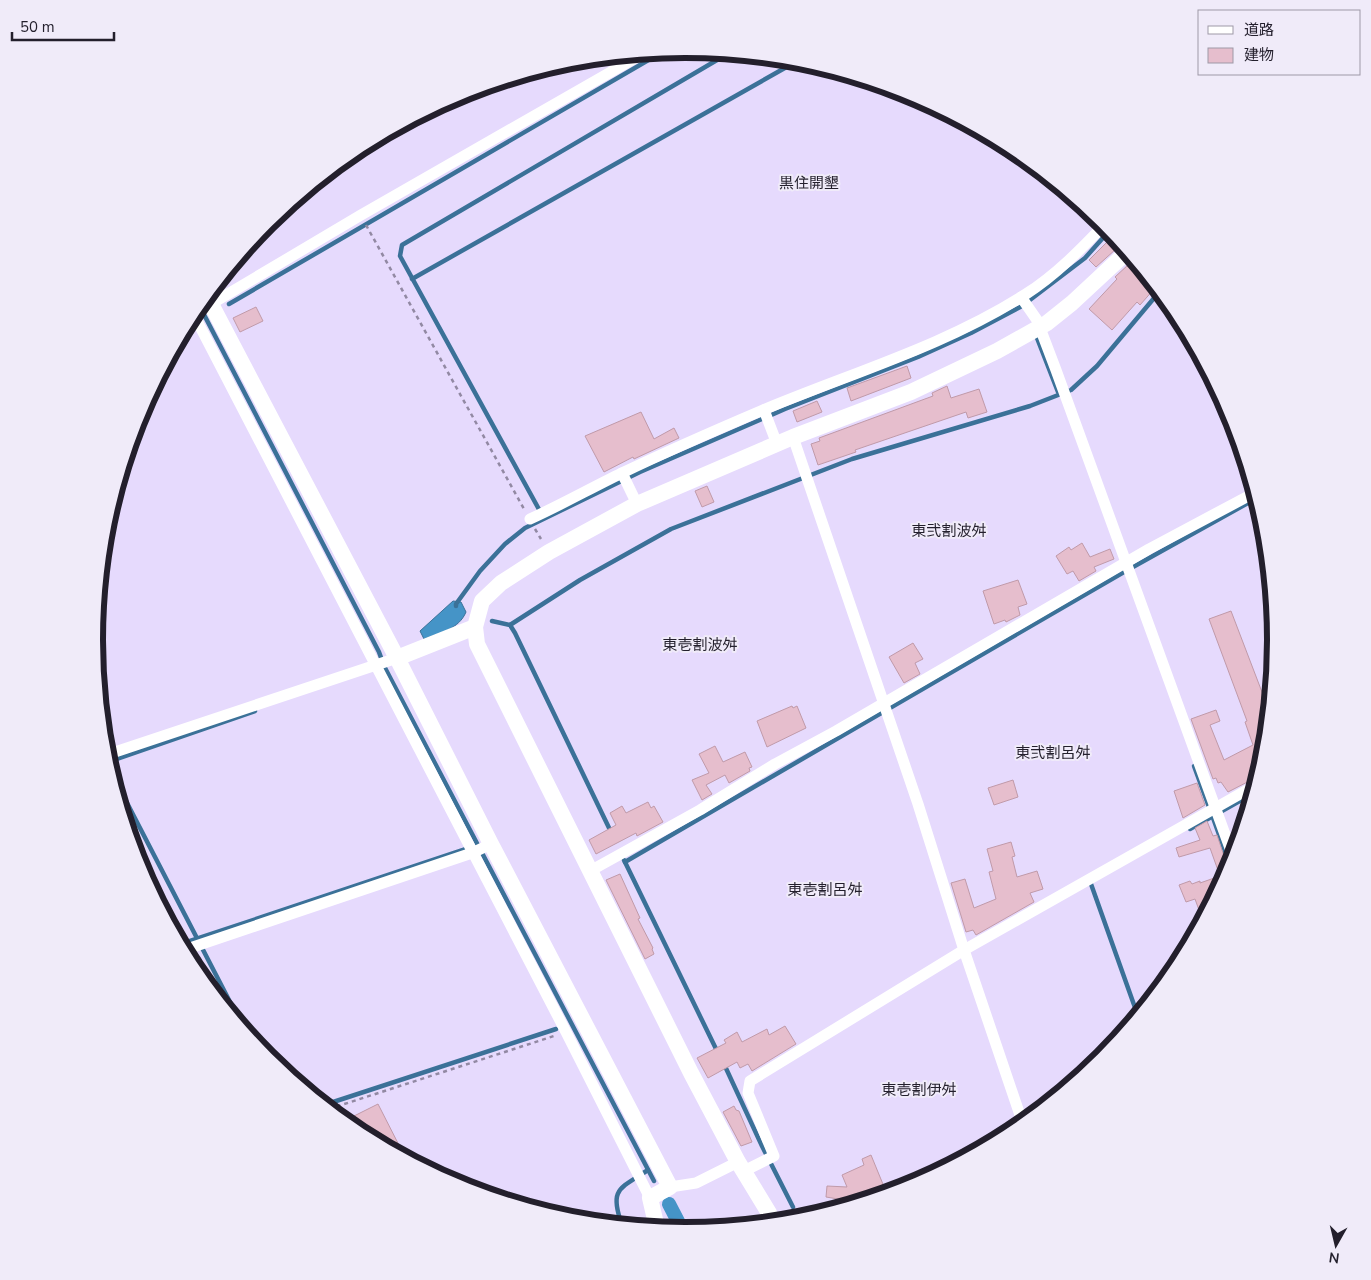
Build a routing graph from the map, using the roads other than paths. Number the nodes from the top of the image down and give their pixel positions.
1 (632, 60) edge
2 (1099, 230) edge
3 (1123, 256) edge
4 (216, 295) edge
5 (211, 302) edge
6 (1024, 302) junction
7 (198, 321) edge
8 (1039, 328) junction
9 (766, 414) junction
10 (793, 437) junction
11 (777, 444) junction
12 (624, 477) junction
13 (1250, 496) edge
14 (637, 504) junction
15 (538, 515) road end
16 (1126, 567) junction
17 (475, 627) junction
18 (385, 662) junction
19 (886, 709) junction
20 (114, 752) edge
21 (1248, 791) edge
22 (1217, 812) junction
23 (1230, 847) edge
24 (477, 849) junction
25 (590, 871) junction
26 (194, 946) edge
27 (966, 953) junction
28 (575, 1029) junction
29 (1020, 1116) edge
30 (741, 1167) junction
31 (670, 1187) junction
32 (650, 1198) junction
33 (771, 1216) edge
34 (655, 1221) edge

1 - 4 street
2 - 6 street
3 - 8 street
5 - 18 street
6 - 8 street
6 - 9 street
7 - 18 street
8 - 10 street
8 - 16 street
9 - 11 street
9 - 12 street
10 - 11 street
10 - 19 street
11 - 14 street
12 - 14 street
12 - 15 street
13 - 16 street
14 - 17 street
16 - 19 street
16 - 22 street
17 - 18 street
17 - 25 street
18 - 20 street
18 - 24 street
18 - 24 street
19 - 25 street
19 - 27 street
21 - 22 street
22 - 23 street
22 - 27 street
24 - 26 street
24 - 28 street
25 - 30 street
27 - 29 street
27 - 30 street
28 - 31 street
28 - 32 street
30 - 31 street
30 - 33 street
31 - 32 street
32 - 34 street

